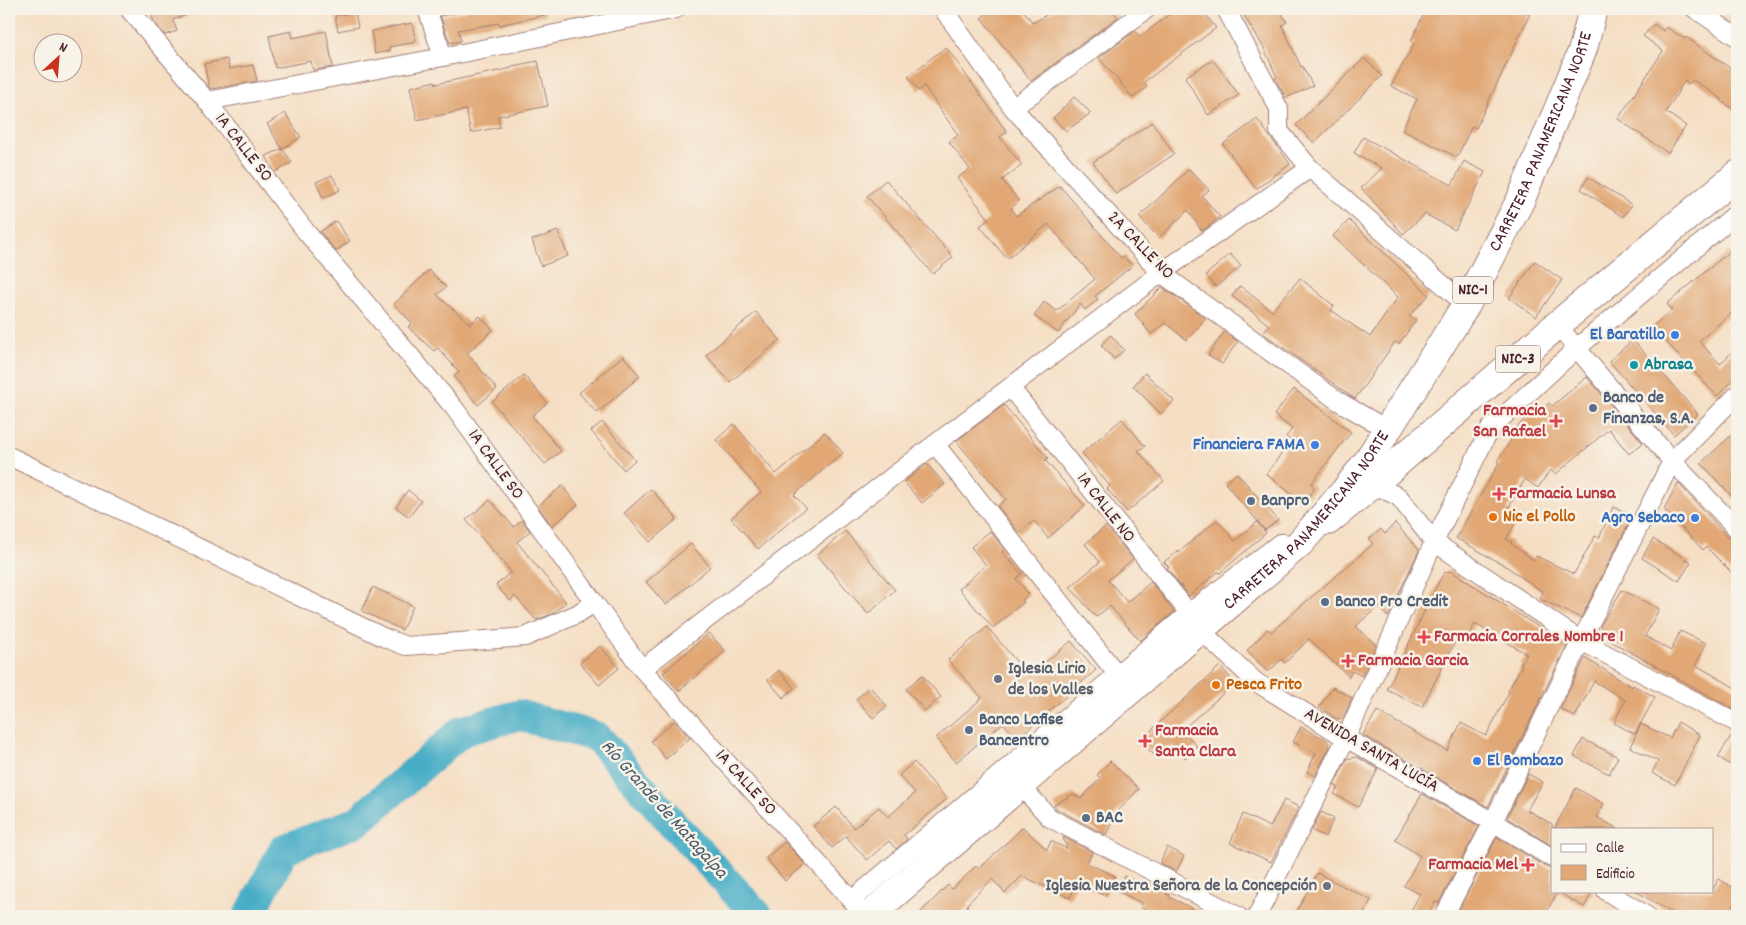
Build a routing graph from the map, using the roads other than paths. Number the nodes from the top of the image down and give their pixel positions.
1 (129, 9) edge
2 (427, 9) edge
3 (676, 9) edge
4 (943, 9) edge
5 (1147, 9) edge
6 (1226, 9) edge
7 (1593, 9) edge
8 (1696, 9) edge
9 (1737, 37) edge
10 (442, 57) junction
11 (207, 102) junction
12 (1012, 108) junction
13 (1310, 168) junction
14 (1737, 175) edge
15 (1737, 213) edge
16 (1161, 273) junction
17 (1466, 305) junction
18 (1557, 324) junction
19 (1577, 348) junction
20 (1010, 387) junction
21 (1737, 395) edge
22 (1388, 430) junction
23 (935, 444) junction
24 (9, 456) edge
25 (1672, 462) junction
26 (1373, 484) junction
27 (1737, 529) edge
28 (1434, 542) junction
29 (1300, 543) junction
30 (594, 603) junction
31 (1194, 621) junction
32 (1580, 641) junction
33 (642, 669) junction
34 (1123, 682) junction
35 (1737, 723) edge
36 (1346, 738) junction
37 (1020, 785) junction
38 (1493, 822) junction
39 (1551, 857) edge
40 (1608, 892) edge
41 (862, 911) edge
42 (1238, 916) edge
43 (1257, 916) edge
44 (1444, 916) edge
45 (1647, 916) edge

1 - 11 street, 1A CALLE SO
2 - 10 street
3 - 10 street
4 - 12 street, 2A CALLE NO
5 - 12 street
6 - 13 street
7 - 17 main road, CARRETERA PANAMERICANA NORTE / NIC-1
8 - 9 street
10 - 11 street
11 - 30 street, 1A CALLE SO
12 - 16 street, 2A CALLE NO
13 - 16 street
13 - 17 street
14 - 18 main road, NIC-3
15 - 19 street
16 - 20 street
16 - 22 street, 2A CALLE NO
17 - 22 main road, CARRETERA PANAMERICANA NORTE / NIC-1
18 - 19 street
18 - 26 main road, NIC-3
19 - 25 street
19 - 28 street
20 - 23 street
20 - 31 street, 1A CALLE NO
21 - 25 street
22 - 29 main road, CARRETERA PANAMERICANA NORTE / NIC-1
23 - 33 street
23 - 34 street
24 - 30 street
25 - 27 street
25 - 32 street
26 - 28 street
26 - 29 main road, NIC-3
28 - 32 street
28 - 36 street
29 - 31 main road, CARRETERA PANAMERICANA NORTE / NIC-1
30 - 33 street, 1A CALLE SO
31 - 34 main road, CARRETERA PANAMERICANA NORTE / NIC-1
31 - 36 street, AVENIDA SANTA LUCÍA
32 - 35 street
32 - 38 street
33 - 41 street, 1A CALLE SO
34 - 37 main road, CARRETERA PANAMERICANA NORTE / NIC-1
34 - 41 street
36 - 38 street, AVENIDA SANTA LUCÍA
36 - 43 street
37 - 41 main road, CARRETERA PANAMERICANA NORTE / NIC-1
37 - 42 street
38 - 39 street, AVENIDA SANTA LUCÍA
38 - 44 street
40 - 45 street

